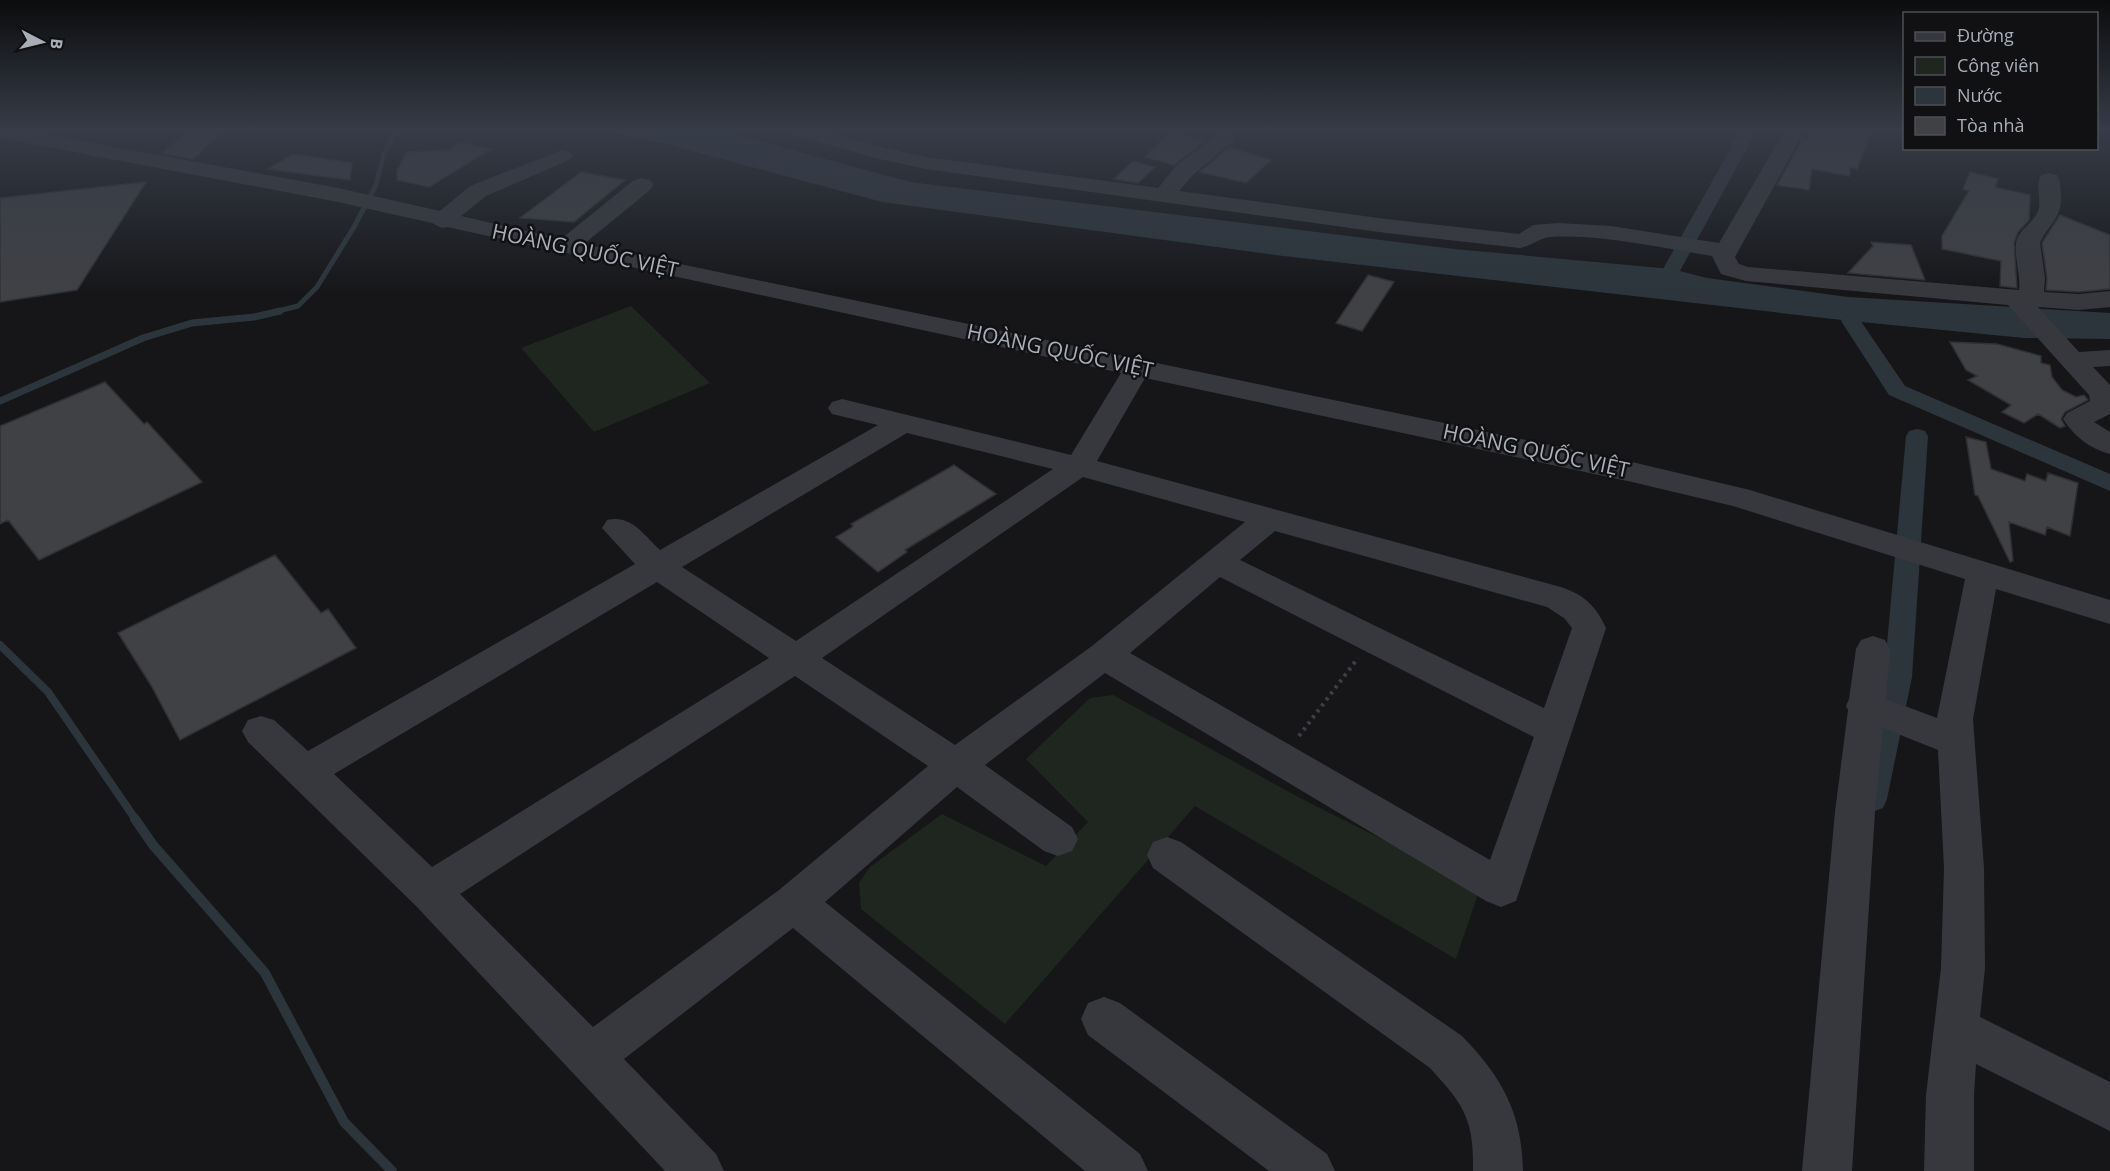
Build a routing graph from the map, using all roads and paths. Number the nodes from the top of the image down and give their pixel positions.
1 (288, 185) edge
2 (493, 185) edge
3 (641, 185) edge
4 (1084, 185) edge
5 (1173, 185) edge
6 (1764, 185) edge
7 (2049, 185) edge
8 (1163, 196) junction
9 (442, 220) junction
10 (566, 247) junction
11 (1726, 251) junction
12 (2110, 299) edge
13 (2023, 301) junction
14 (2069, 357) junction
15 (2110, 358) edge
16 (1138, 367) junction
17 (842, 408) dead end
18 (903, 423) junction
19 (2110, 445) edge
20 (1079, 466) junction
21 (1269, 519) junction
22 (618, 528) dead end
23 (1217, 562) junction
24 (657, 566) junction
25 (1974, 569) junction
26 (2110, 612) edge
27 (1873, 649) dead end
28 (1362, 653) dead end
29 (1104, 655) junction
30 (796, 658) junction
31 (1871, 709) junction
32 (1554, 730) junction
33 (261, 731) dead end
34 (1952, 739) junction
35 (1292, 746) dead end
36 (956, 765) junction
37 (306, 771) junction
38 (1058, 839) dead end
39 (1167, 855) dead end
40 (428, 892) junction
41 (794, 903) junction
42 (1104, 1019) dead end
43 (1956, 1029) junction
44 (590, 1057) junction
45 (2110, 1107) edge
46 (699, 1171) edge
47 (1123, 1171) edge
48 (1310, 1171) edge
49 (1498, 1171) edge
50 (1827, 1171) edge
51 (1948, 1171) edge

1 - 9 street, HOÀNG QUỐC VIỆT
2 - 9 street
3 - 10 street
4 - 8 street
5 - 8 street
6 - 11 street
7 - 13 street
8 - 11 street
9 - 10 street, HOÀNG QUỐC VIỆT
10 - 16 street, HOÀNG QUỐC VIỆT
11 - 13 street
12 - 13 street
13 - 14 street
14 - 15 street
14 - 19 street
16 - 20 street
16 - 25 street, HOÀNG QUỐC VIỆT
17 - 18 street
18 - 20 street
18 - 24 street
20 - 21 street
20 - 30 street
21 - 23 street
21 - 32 street
22 - 24 street
23 - 29 street
23 - 32 street
24 - 30 street
24 - 37 street
25 - 26 street, HOÀNG QUỐC VIỆT
25 - 34 street
27 - 31 street
28 - 35 path
29 - 32 street
29 - 36 street
30 - 36 street
30 - 40 street
31 - 34 street
31 - 50 street
33 - 37 street
34 - 43 street
36 - 38 street
36 - 41 street
37 - 40 street
39 - 49 street
40 - 44 street
41 - 44 street
41 - 47 street
42 - 48 street
43 - 45 street
43 - 51 street
44 - 46 street

